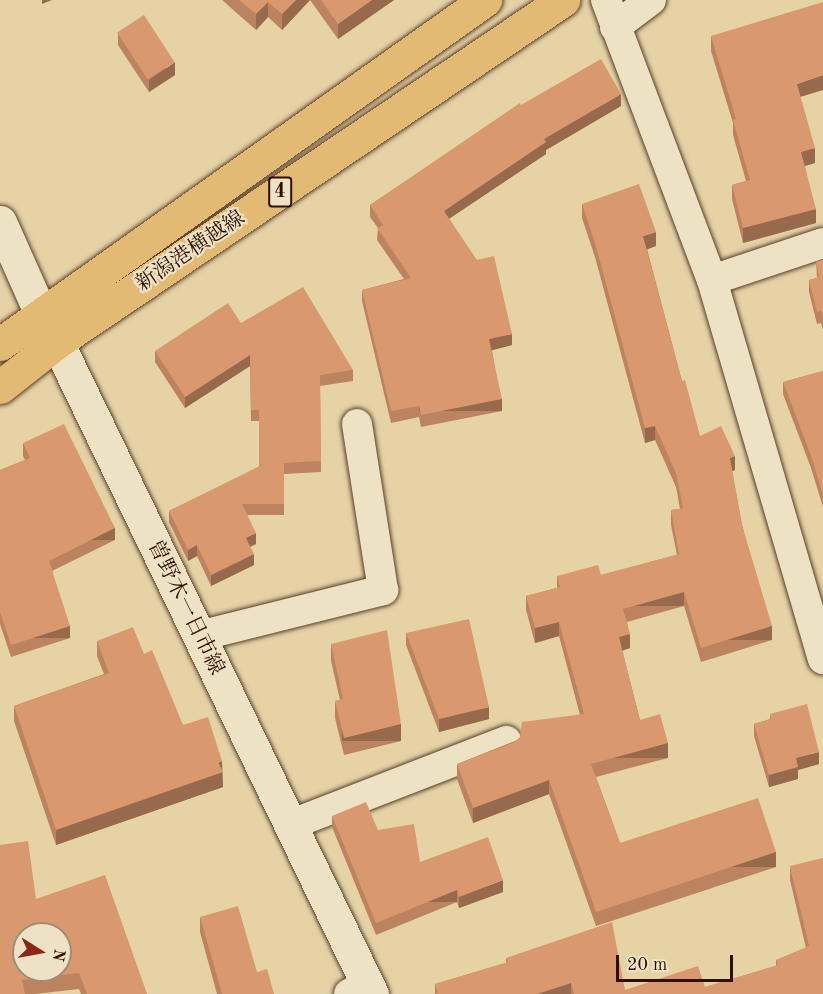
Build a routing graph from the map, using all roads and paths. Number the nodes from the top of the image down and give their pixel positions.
1 (485, 0) edge
2 (563, 0) edge
3 (651, 0) edge
4 (611, 14) edge
5 (0, 222) edge
6 (823, 243) edge
7 (712, 280) junction
8 (41, 314) junction
9 (57, 342) junction
10 (0, 344) edge
11 (0, 387) edge
12 (357, 424) dead end
13 (199, 636) junction
14 (823, 659) edge
15 (506, 741) dead end
16 (292, 824) junction
17 (363, 991) edge

1 - 8 main road, 新潟港横越線 / 4
2 - 9 main road, 新潟港横越線 / 4
3 - 4 street
4 - 7 street
5 - 8 main road, 曽野木一日市線
6 - 7 street
7 - 14 street
8 - 9 main road, 曽野木一日市線
8 - 10 main road, 新潟港横越線 / 4
9 - 11 main road, 新潟港横越線 / 4
9 - 13 main road, 曽野木一日市線
12 - 13 street
13 - 16 main road, 曽野木一日市線
15 - 16 street
16 - 17 main road, 曽野木一日市線

